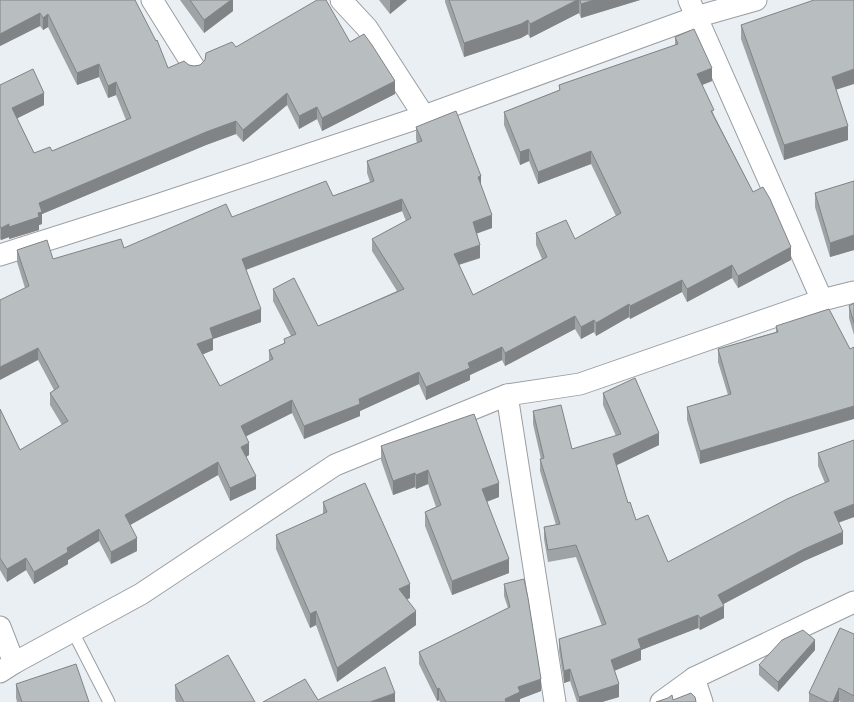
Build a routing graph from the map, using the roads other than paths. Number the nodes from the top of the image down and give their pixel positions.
1 (152, 0) edge
2 (341, 0) edge
3 (756, 0) edge
4 (693, 8) edge
5 (194, 67) edge
6 (424, 116) junction
7 (0, 255) edge
8 (854, 292) edge
9 (822, 300) junction
10 (506, 395) junction
11 (854, 602) edge
12 (0, 627) edge
13 (73, 632) junction
14 (7, 668) edge
15 (694, 678) junction
16 (109, 702) edge
17 (555, 702) edge
18 (661, 702) edge
19 (702, 702) edge

1 - 5 street
2 - 6 street
3 - 4 street
4 - 6 street
4 - 9 street
6 - 7 street
8 - 9 street
9 - 10 street
10 - 13 street
10 - 17 street
11 - 15 street
12 - 14 street
13 - 14 street
13 - 16 lane
15 - 18 street
15 - 19 street

